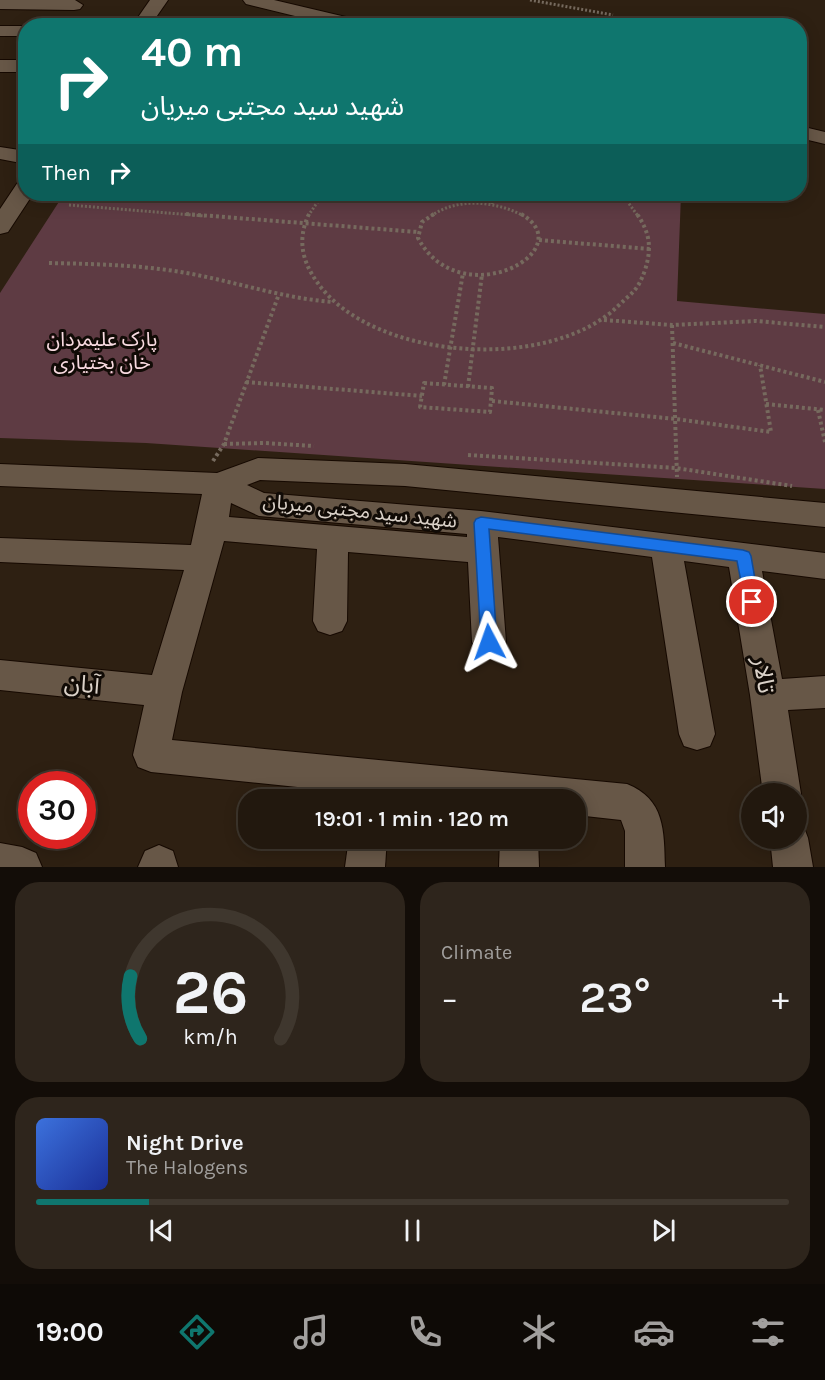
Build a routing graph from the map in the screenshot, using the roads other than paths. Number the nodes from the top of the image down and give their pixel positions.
1 (159, 0) edge
2 (252, 0) edge
3 (0, 4) edge
4 (74, 5) dead end
5 (147, 18) edge
6 (327, 18) edge
7 (0, 31) edge
8 (18, 31) edge
9 (0, 66) edge
10 (18, 66) edge
11 (807, 134) edge
12 (825, 138) edge
13 (0, 153) edge
14 (18, 156) edge
15 (18, 199) edge
16 (0, 227) edge
17 (0, 475) edge
18 (219, 484) junction
19 (825, 515) edge
20 (482, 537) junction
21 (333, 538) junction
22 (208, 543) junction
23 (666, 545) junction
24 (0, 550) edge
25 (743, 556) junction
26 (825, 566) edge
27 (330, 621) dead end
28 (489, 642) dead end
29 (0, 675) edge
30 (164, 692) junction
31 (825, 692) edge
32 (768, 695) junction
33 (697, 734) dead end
34 (780, 783) edge
35 (373, 789) edge
36 (586, 800) edge
37 (367, 849) edge
38 (519, 849) edge
39 (791, 849) edge
40 (0, 863) edge
41 (22, 867) edge
42 (365, 867) edge
43 (519, 867) edge
44 (645, 867) edge
45 (793, 867) edge

1 - 5 street
2 - 6 street
3 - 4 street
7 - 8 street
9 - 10 street
11 - 12 street
13 - 14 street
15 - 16 street
17 - 18 street, شهید سید مجتبی میریان
18 - 19 street, شهید سید مجتبی میریان
18 - 20 street, شهید سید مجتبی میریان
18 - 22 street
20 - 21 street
20 - 23 street, شهید سید مجتبی میریان
20 - 28 street
21 - 22 street
21 - 27 street
22 - 24 street
22 - 30 street
23 - 25 street, شهید سید مجتبی میریان
23 - 33 street
25 - 26 street, شهید سید مجتبی میریان
25 - 32 street, تالار
29 - 30 street, آبان
30 - 35 street
31 - 32 street
32 - 34 street, تالار
36 - 44 street
37 - 42 street
38 - 43 street
39 - 45 street
40 - 41 street

